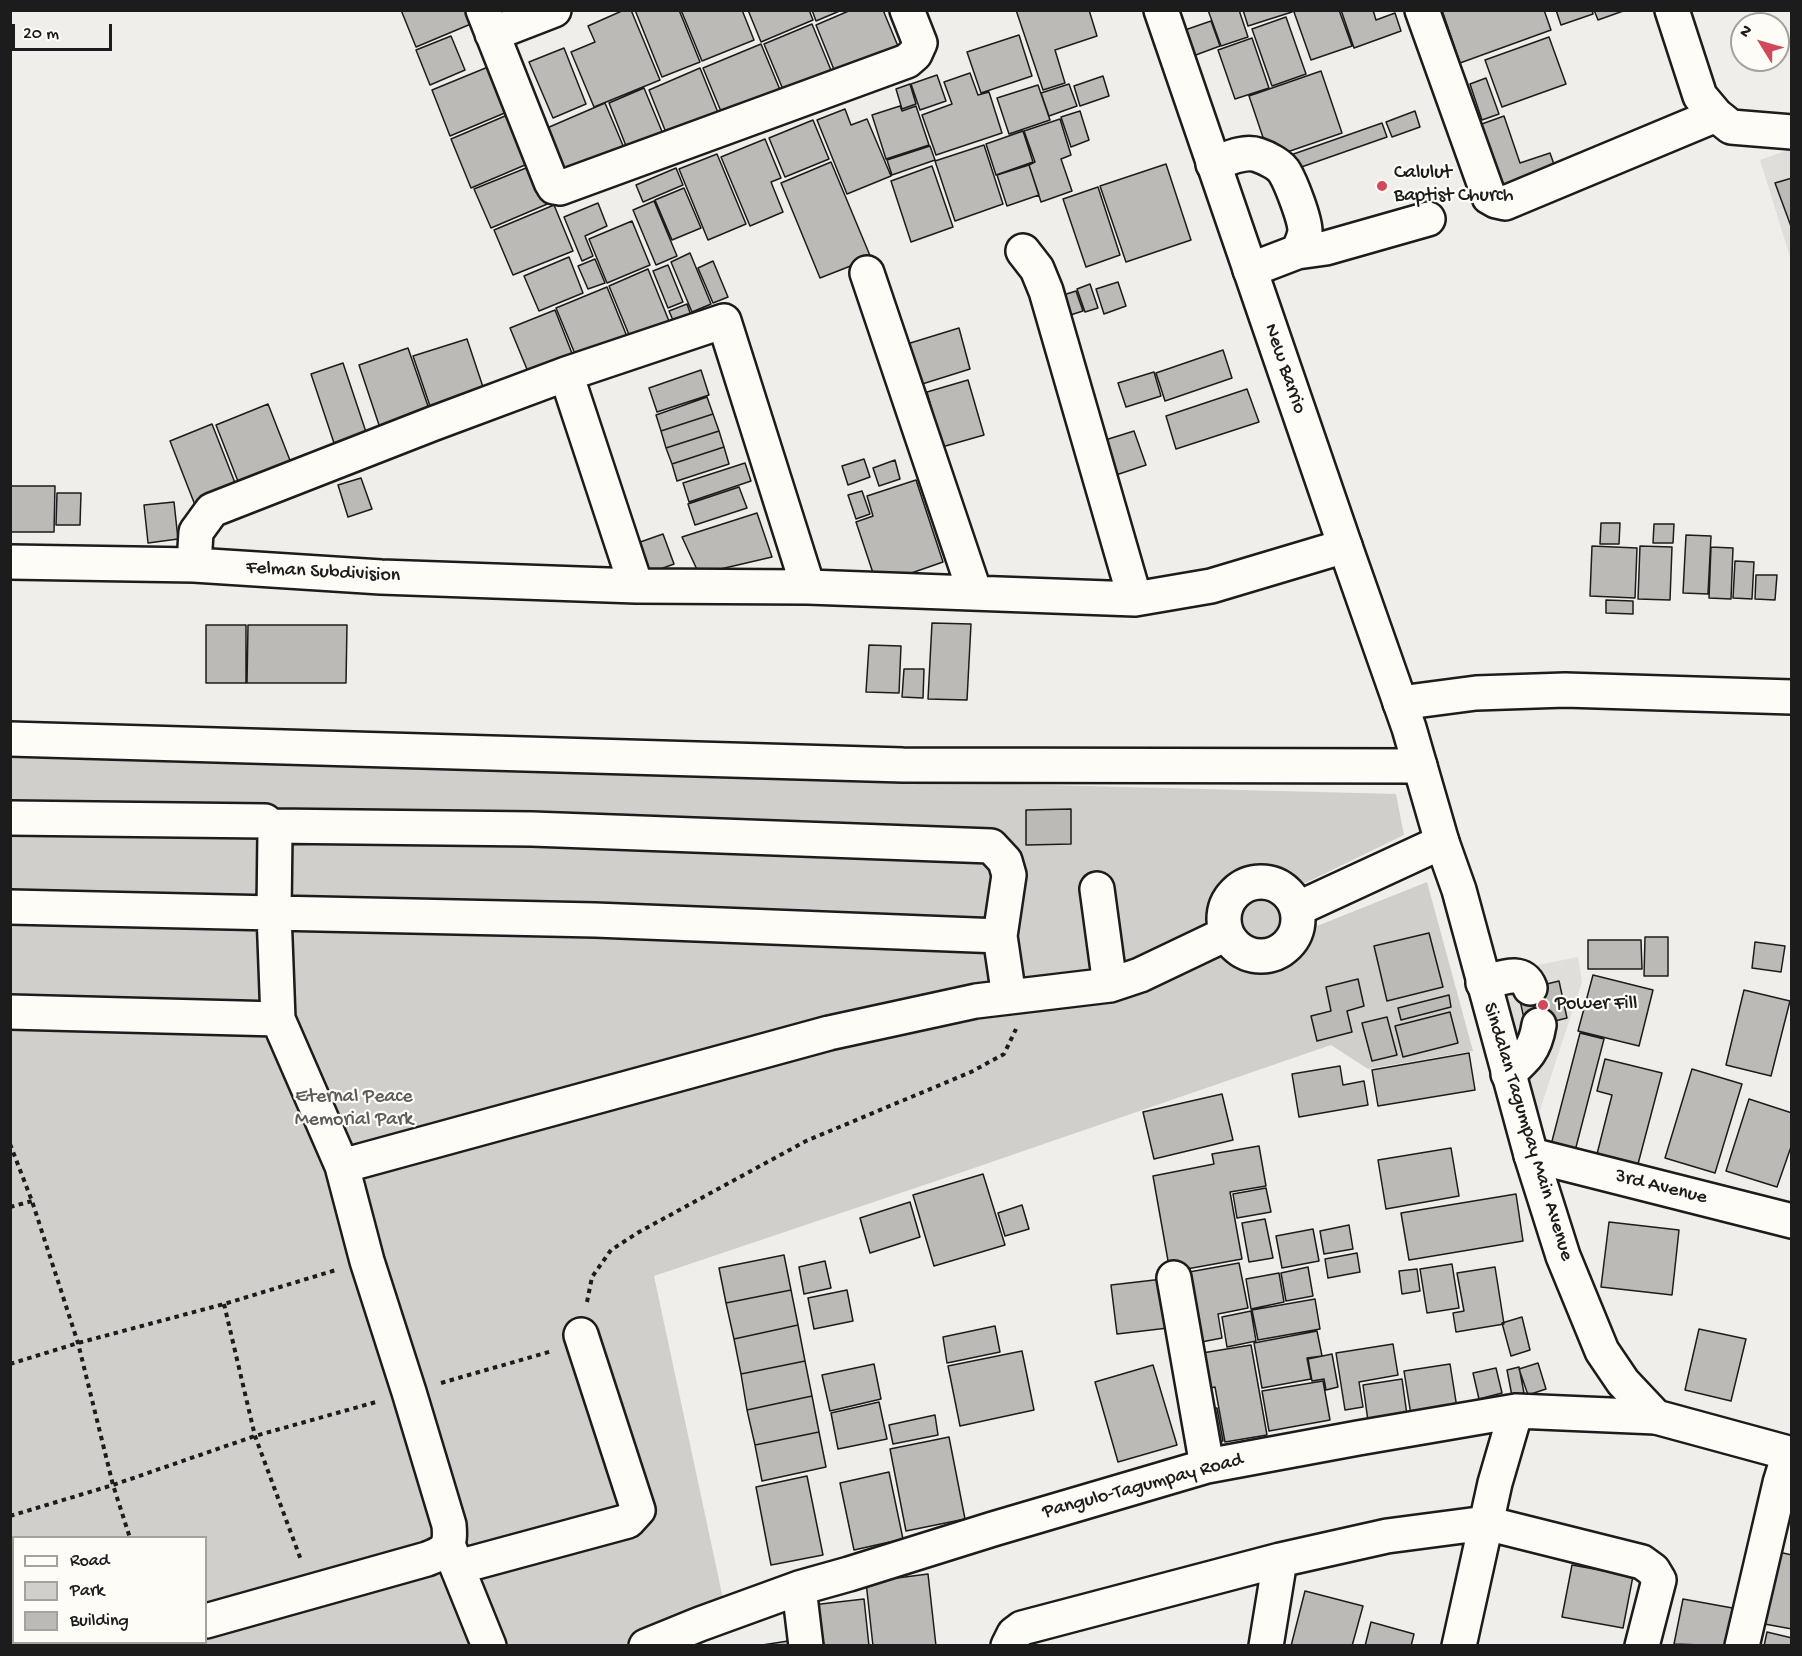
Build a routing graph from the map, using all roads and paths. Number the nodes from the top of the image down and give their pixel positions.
1 (554, 10) edge
2 (908, 10) edge
3 (1161, 10) edge
4 (1422, 10) edge
5 (1672, 10) edge
6 (488, 22) edge
7 (1716, 115) junction
8 (1791, 132) edge
9 (1213, 164) junction
10 (1428, 219) dead end
11 (1023, 251) dead end
12 (1297, 252) junction
13 (1250, 270) junction
14 (867, 273) dead end
15 (566, 374) junction
16 (1345, 546) junction
17 (10, 562) edge
18 (195, 565) junction
19 (636, 586) junction
20 (808, 587) junction
21 (975, 593) junction
22 (1135, 599) junction
23 (1791, 697) edge
24 (1404, 715) junction
25 (10, 739) edge
26 (1420, 766) junction
27 (10, 818) edge
28 (272, 826) junction
29 (1442, 842) junction
30 (1097, 889) dead end
31 (10, 907) edge
32 (1297, 909) junction
33 (274, 913) junction
34 (1226, 934) junction
35 (999, 936) junction
36 (1483, 983) junction
37 (1110, 985) junction
38 (1530, 988) dead end
39 (1009, 997) junction
40 (10, 1012) edge
41 (278, 1019) junction
42 (1539, 1025) dead end
43 (1508, 1074) junction
44 (10, 1144) edge
45 (1530, 1155) junction
46 (342, 1166) junction
47 (32, 1201) junction
48 (10, 1207) edge
49 (1791, 1221) edge
50 (367, 1261) junction
51 (1174, 1278) dead end
52 (224, 1304) junction
53 (581, 1335) junction
54 (78, 1343) junction
55 (10, 1364) edge
56 (409, 1392) junction
57 (1516, 1411) junction
58 (1656, 1417) junction
59 (255, 1436) junction
60 (1790, 1454) edge
61 (1207, 1466) junction
62 (113, 1485) junction
63 (10, 1516) edge
64 (1486, 1523) junction
65 (129, 1536) edge
66 (453, 1556) junction
67 (1280, 1560) junction
68 (799, 1588) junction
69 (313, 1592) junction
70 (207, 1621) edge
71 (489, 1646) edge
72 (646, 1646) edge
73 (806, 1646) edge
74 (1008, 1646) edge
75 (1266, 1646) edge
76 (1459, 1646) edge
77 (1642, 1646) edge
78 (1742, 1646) edge

1 - 6 street
2 - 6 street
3 - 9 street, New Barrio
4 - 7 street
5 - 7 street
7 - 8 street
9 - 12 street
9 - 13 street, New Barrio
10 - 12 street
11 - 22 street
12 - 13 street
13 - 16 street, New Barrio
14 - 21 street
15 - 18 street
15 - 19 street
15 - 20 street
16 - 22 street, Felman Subdivision
16 - 24 street, New Barrio
17 - 18 street, Felman Subdivision
18 - 19 street, Felman Subdivision
19 - 20 street, Felman Subdivision
20 - 21 street, Felman Subdivision
21 - 22 street, Felman Subdivision
23 - 24 street
24 - 26 street, Sindalan Tagumpay Main Avenue
25 - 26 street
26 - 29 street, Sindalan Tagumpay Main Avenue
27 - 28 street
28 - 33 street
28 - 35 street
29 - 32 street
29 - 36 street, Sindalan Tagumpay Main Avenue
30 - 37 street
31 - 33 street
32 - 34 street
32 - 34 street
33 - 35 street
33 - 41 street
34 - 37 street
35 - 39 street
36 - 38 street
36 - 43 street, Sindalan Tagumpay Main Avenue
37 - 39 street
39 - 46 street
39 - 53 path
40 - 41 street
41 - 46 street
42 - 43 street
43 - 45 street, Sindalan Tagumpay Main Avenue
44 - 47 path
45 - 49 street, 3rd Avenue
45 - 58 street, Sindalan Tagumpay Main Avenue
46 - 50 street
47 - 48 path
47 - 54 path
50 - 52 path
50 - 56 street
51 - 61 street
52 - 54 path
52 - 59 path
53 - 56 path
53 - 66 street
54 - 55 path
54 - 62 path
56 - 59 path
56 - 66 street
57 - 58 street, Pangulo-Tagumpay Road
57 - 61 street, Pangulo-Tagumpay Road
57 - 64 street
58 - 60 street
59 - 62 path
59 - 69 path
60 - 78 street
61 - 68 street, Pangulo-Tagumpay Road
62 - 63 path
62 - 65 path
64 - 67 street
64 - 76 street
64 - 77 street
66 - 69 street
66 - 71 street
67 - 74 street
67 - 75 street
68 - 72 street, Pangulo-Tagumpay Road
68 - 73 street
69 - 70 street

